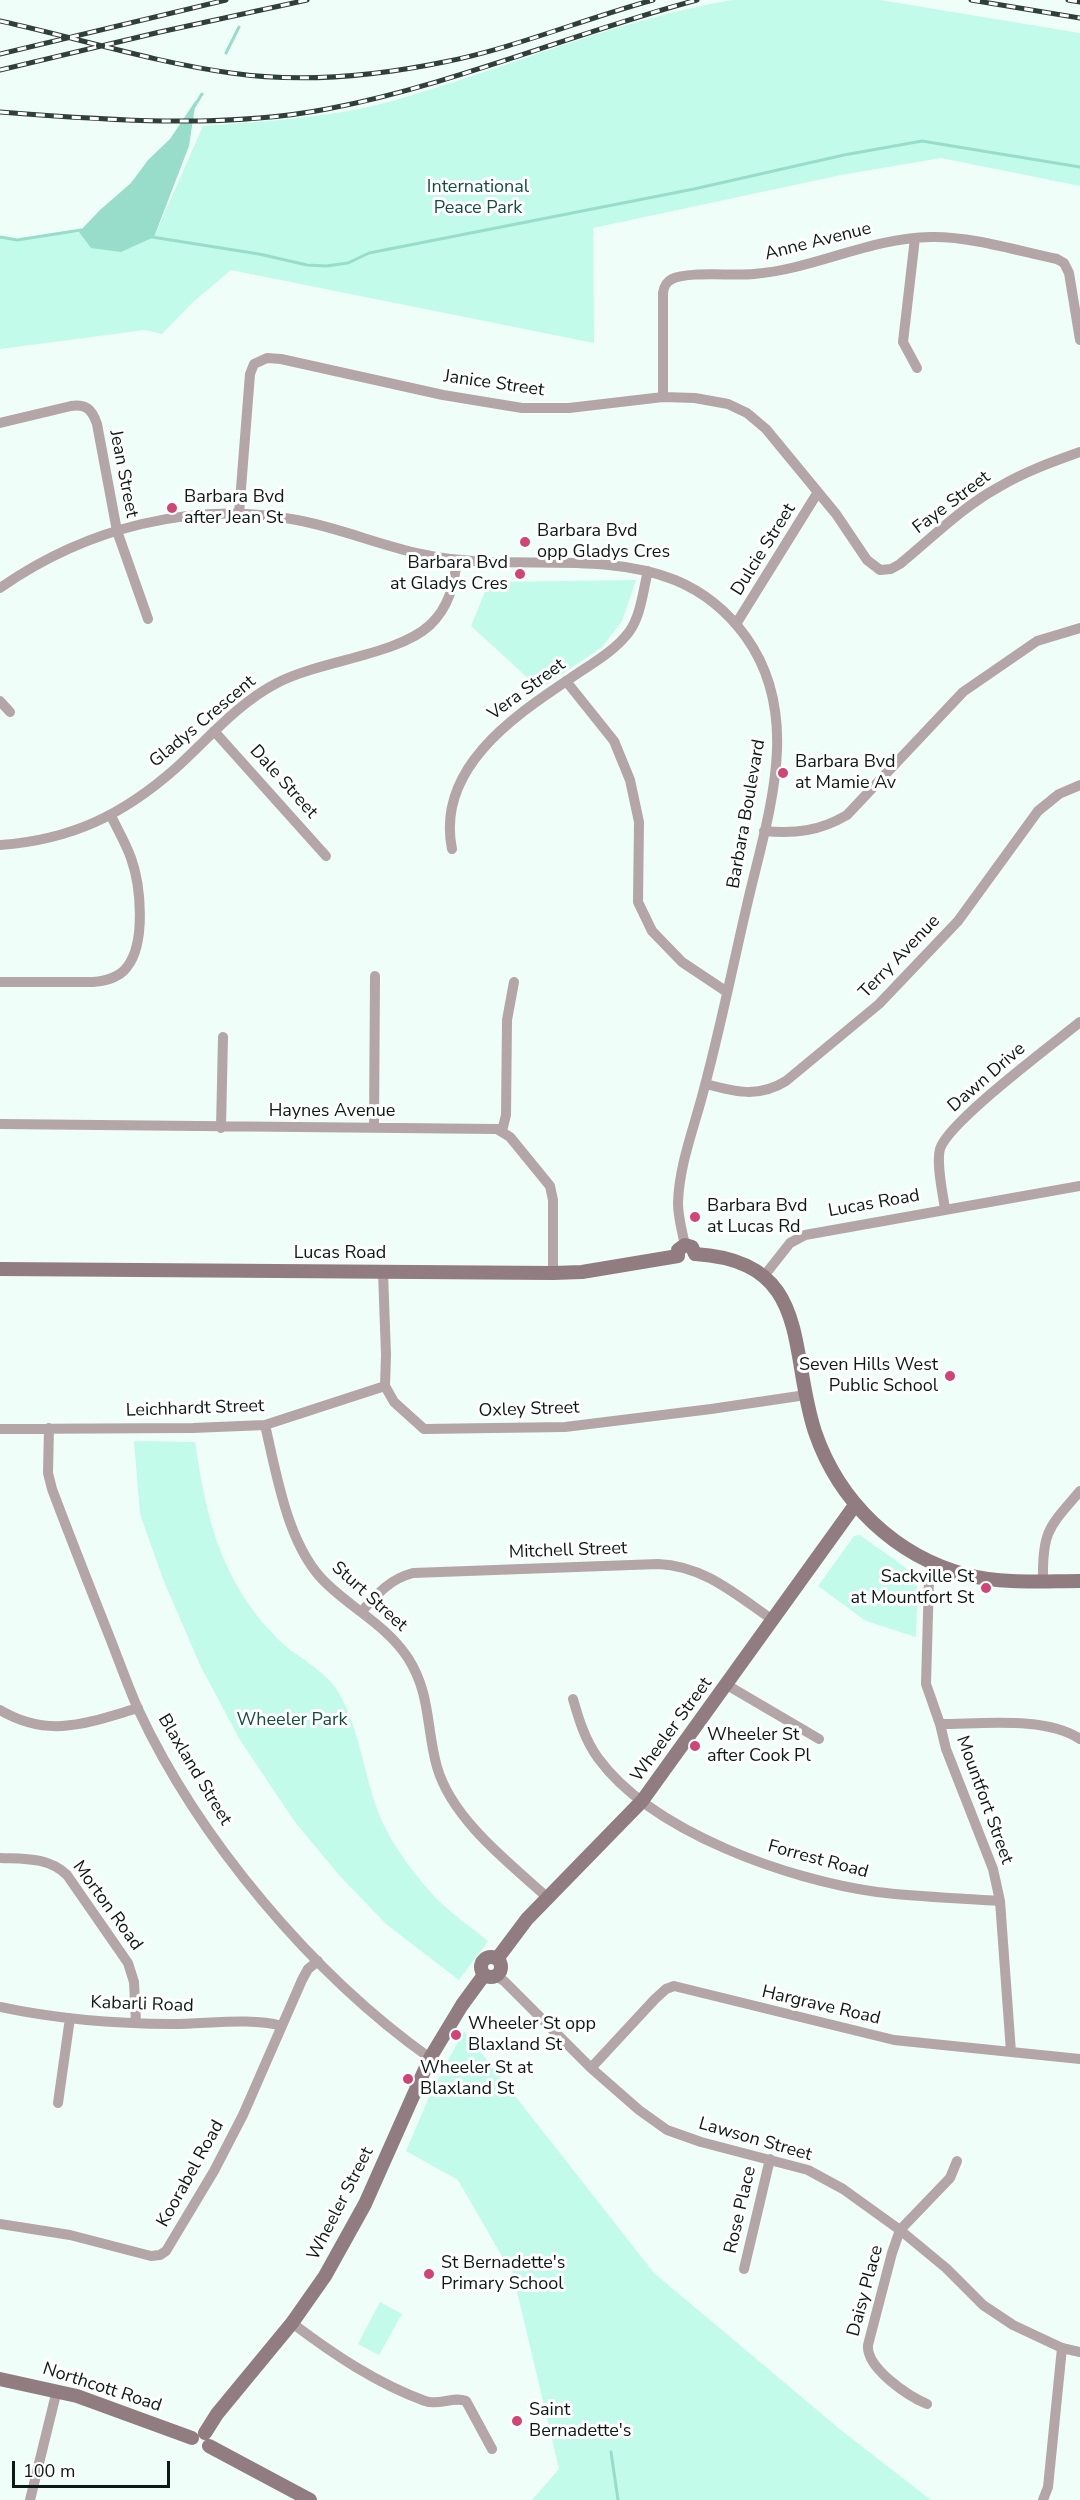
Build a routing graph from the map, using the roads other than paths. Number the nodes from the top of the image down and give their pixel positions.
1 (915, 238) junction
2 (1080, 340) edge
3 (917, 368) dead end
4 (663, 397) junction
5 (0, 423) edge
6 (1080, 452) edge
7 (818, 492) junction
8 (239, 514) junction
9 (117, 531) junction
10 (457, 560) junction
11 (880, 570) joint
12 (648, 571) junction
13 (0, 588) edge
14 (148, 619) dead end
15 (736, 624) junction
16 (1080, 628) edge
17 (566, 681) junction
18 (0, 701) edge
19 (10, 712) dead end
20 (214, 731) junction
21 (1080, 785) edge
22 (111, 816) junction
23 (764, 831) junction
24 (0, 846) edge
25 (452, 849) dead end
26 (326, 856) dead end
27 (375, 976) dead end
28 (0, 982) edge
29 (514, 982) dead end
30 (727, 992) junction
31 (1080, 1022) edge
32 (223, 1037) dead end
33 (706, 1084) junction
34 (0, 1124) edge
35 (221, 1128) junction
36 (374, 1128) junction
37 (502, 1131) junction
38 (1080, 1186) edge
39 (945, 1209) junction
40 (686, 1252) junction
41 (0, 1269) edge
42 (383, 1272) junction
43 (553, 1273) junction
44 (764, 1276) junction
45 (385, 1386) junction
46 (806, 1395) junction
47 (264, 1425) junction
48 (49, 1428) junction
49 (0, 1429) edge
50 (1080, 1491) edge
51 (855, 1505) junction
52 (933, 1563) junction
53 (1043, 1581) junction
54 (1080, 1581) edge
55 (363, 1611) junction
56 (773, 1620) junction
57 (727, 1685) junction
58 (573, 1699) dead end
59 (138, 1708) junction
60 (0, 1710) edge
61 (940, 1724) junction
62 (819, 1739) dead end
63 (1080, 1739) edge
64 (642, 1801) junction
65 (0, 1858) edge
66 (548, 1897) junction
67 (1000, 1900) junction
68 (318, 1961) junction
69 (490, 1976) junction
70 (0, 2007) edge
71 (70, 2018) junction
72 (136, 2023) junction
73 (282, 2026) junction
74 (1011, 2052) junction
75 (430, 2058) junction
76 (1080, 2059) edge
77 (591, 2068) junction
78 (58, 2103) dead end
79 (771, 2158) junction
80 (957, 2161) dead end
81 (0, 2224) edge
82 (900, 2230) junction
83 (744, 2269) dead end
84 (292, 2323) junction
85 (1062, 2348) junction
86 (1080, 2352) edge
87 (0, 2379) edge
88 (57, 2390) junction
89 (927, 2404) dead end
90 (202, 2439) junction
91 (492, 2449) dead end
92 (30, 2500) edge
93 (310, 2500) edge
94 (1043, 2500) edge

1 - 2 street, Anne Avenue
1 - 3 street
1 - 4 street, Anne Avenue
4 - 7 street, Janice Street
4 - 8 street, Janice Street
5 - 9 street, Jean Street
6 - 11 street, Faye Street
7 - 11 street, Janice Street
7 - 15 street, Dulcie Street
8 - 9 street, Barbara Boulevard
8 - 10 street, Barbara Boulevard
9 - 13 street, Barbara Boulevard
9 - 14 street
10 - 12 street, Barbara Boulevard
10 - 20 street, Gladys Crescent
12 - 15 street, Barbara Boulevard
12 - 17 street, Vera Street
15 - 23 street, Barbara Boulevard
16 - 23 street
17 - 25 street, Vera Street
17 - 30 street
18 - 19 street
20 - 22 street, Gladys Crescent
20 - 26 street, Dale Street
21 - 33 street, Terry Avenue
22 - 24 street, Gladys Crescent
22 - 28 street
23 - 30 street, Barbara Boulevard
27 - 36 street
29 - 37 street
30 - 33 street, Barbara Boulevard
31 - 39 street, Dawn Drive
32 - 35 street
33 - 40 street, Barbara Boulevard
34 - 35 street, Haynes Avenue
35 - 36 street, Haynes Avenue
36 - 37 street, Haynes Avenue
37 - 43 street
38 - 39 street, Lucas Road
39 - 44 street, Lucas Road
40 - 43 street, Lucas Road
40 - 44 street, Lucas Road
41 - 42 street, Lucas Road
42 - 43 street, Lucas Road
42 - 45 street
44 - 46 street
45 - 46 street, Oxley Street
45 - 47 street, Leichhardt Street
46 - 51 street
47 - 48 street, Leichhardt Street
47 - 55 street, Sturt Street
48 - 49 street, Leichhardt Street
48 - 59 street, Blaxland Street
50 - 53 street
51 - 52 street
51 - 56 street, Wheeler Street
52 - 53 street
52 - 61 street, Mountfort Street
53 - 54 street
55 - 56 street, Mitchell Street
55 - 66 street, Sturt Street
56 - 57 street, Wheeler Street
57 - 62 street
57 - 64 street, Wheeler Street
58 - 64 street, Forrest Road
59 - 60 street
59 - 68 street, Blaxland Street
61 - 63 street
61 - 67 street, Mountfort Street
64 - 66 street, Wheeler Street
64 - 67 street, Forrest Road
65 - 72 street, Morton Road
66 - 69 street, Wheeler Street
67 - 74 street, Mountfort Street
68 - 73 street, Koorabel Road
68 - 75 street, Blaxland Street
69 - 75 street, Wheeler Street
69 - 77 street, Lawson Street
70 - 71 street, Kabarli Road
71 - 72 street, Kabarli Road
71 - 78 street
72 - 73 street, Kabarli Road
73 - 81 street, Koorabel Road
74 - 76 street, Hargrave Road
74 - 77 street, Hargrave Road
75 - 84 street, Wheeler Street
77 - 79 street, Lawson Street
79 - 82 street, Lawson Street
79 - 83 street, Rose Place
80 - 82 street
82 - 85 street, Lawson Street
82 - 89 street, Daisy Place
84 - 90 street, Wheeler Street
84 - 91 street
85 - 86 street, Lawson Street
85 - 94 street
87 - 88 street, Northcott Road
88 - 90 street, Northcott Road
88 - 92 street
90 - 93 street, Northcott Road

